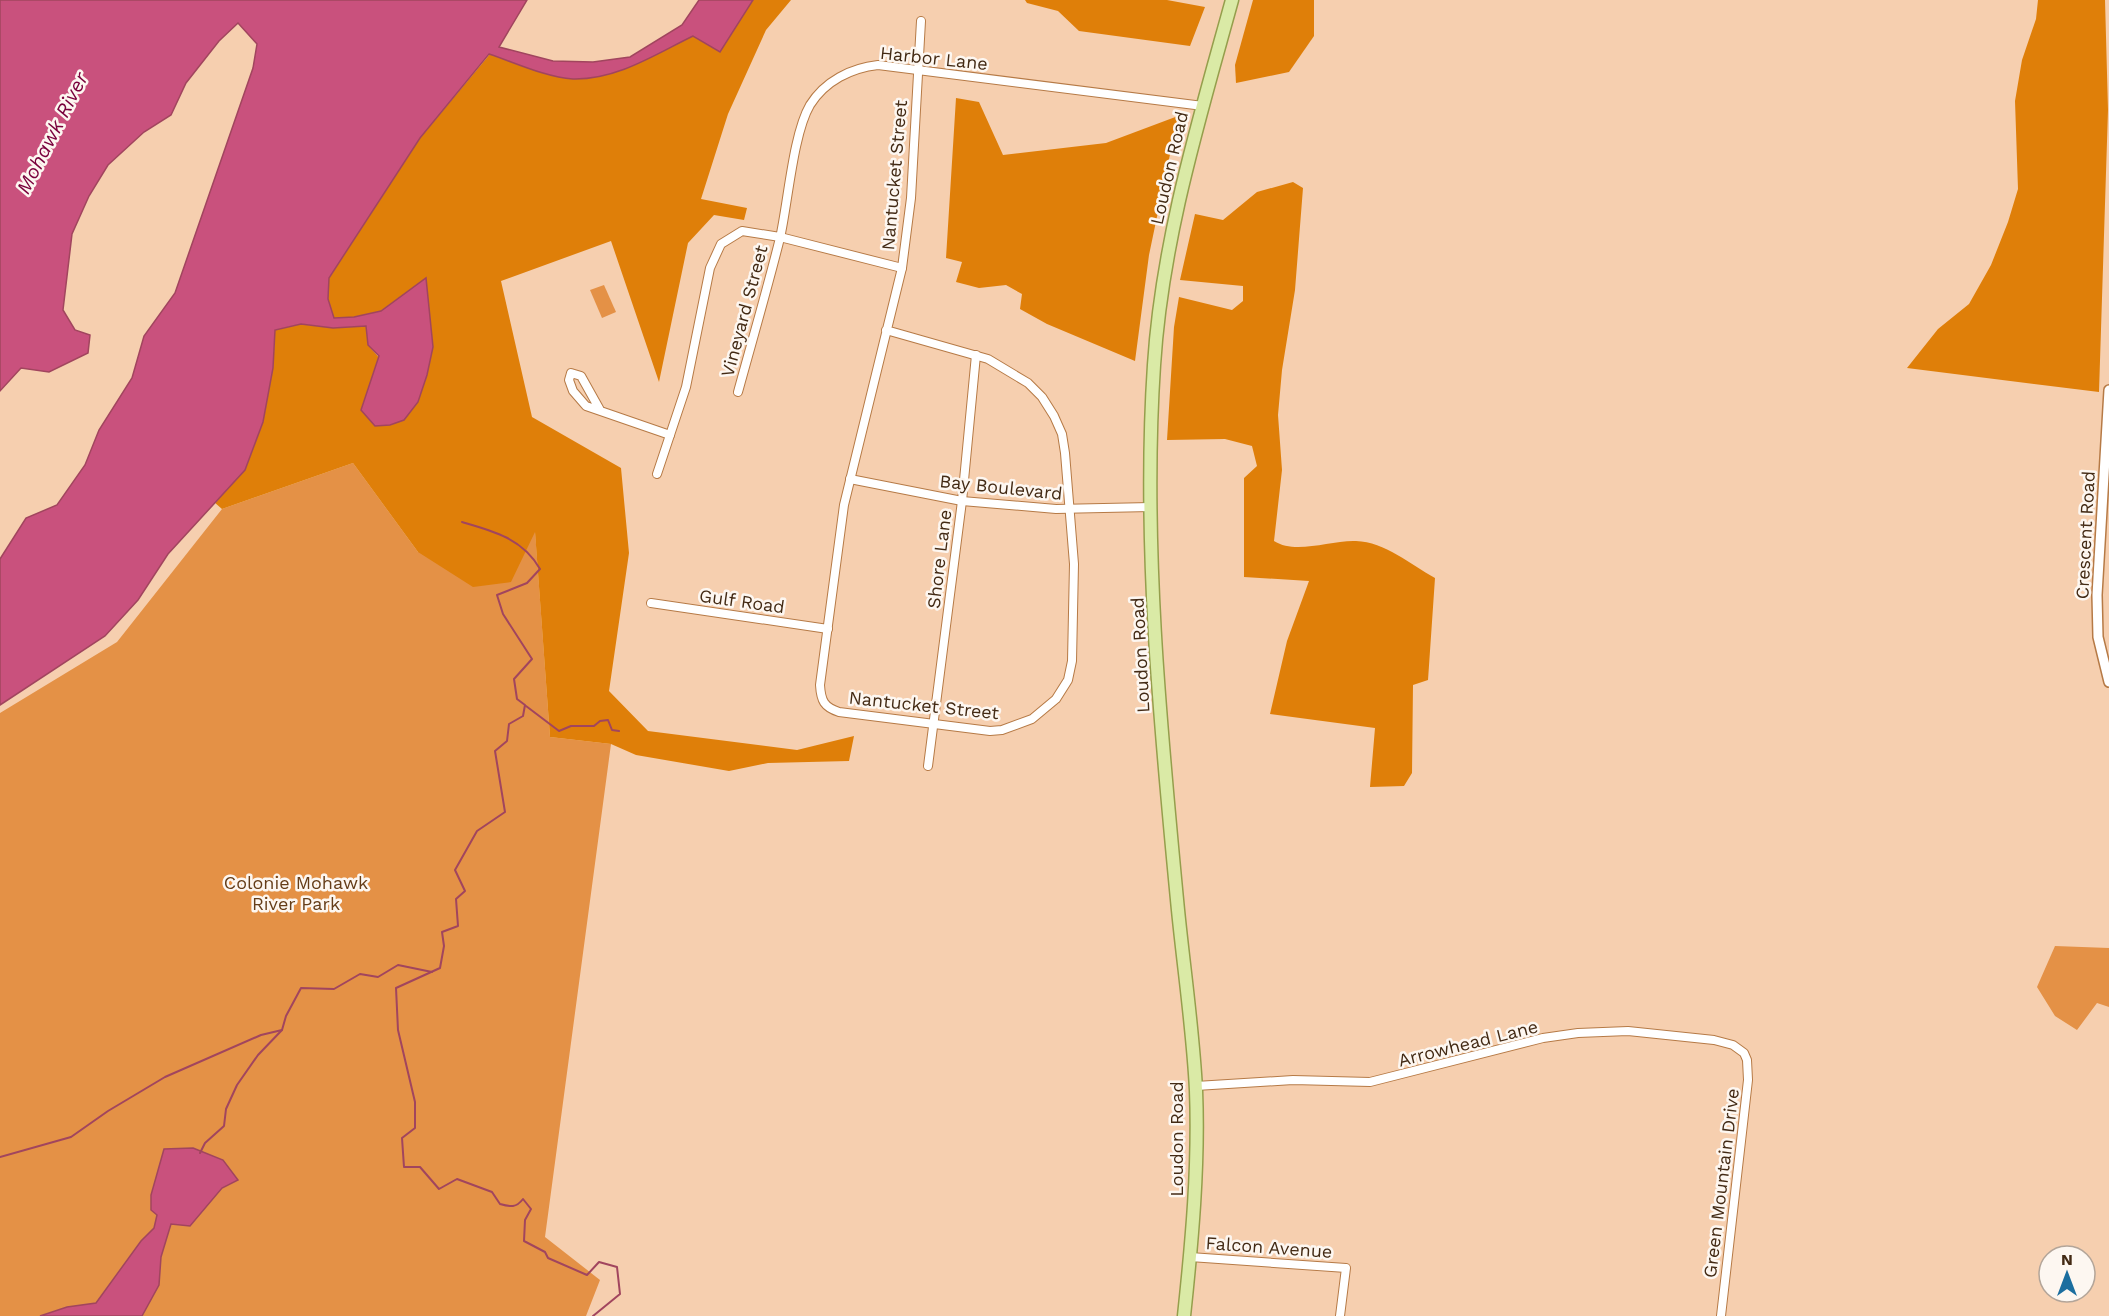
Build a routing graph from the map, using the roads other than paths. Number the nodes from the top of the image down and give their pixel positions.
1 (1232, 0) edge
2 (921, 21) dead end
3 (917, 69) junction
4 (1203, 106) junction
5 (780, 237) junction
6 (902, 268) junction
7 (886, 330) junction
8 (976, 355) junction
9 (2109, 390) edge
10 (738, 392) dead end
11 (600, 410) junction
12 (670, 435) junction
13 (657, 474) dead end
14 (850, 479) junction
15 (962, 501) junction
16 (1151, 507) junction
17 (1069, 509) junction
18 (651, 603) dead end
19 (828, 629) junction
20 (2109, 682) edge
21 (933, 724) junction
22 (928, 766) dead end
23 (1744, 1053) joint
24 (1196, 1086) junction
25 (1190, 1257) junction
26 (1184, 1316) edge
27 (1340, 1316) edge
28 (1721, 1316) edge

1 - 4 main road, Loudon Road
2 - 3 street, Nantucket Street
3 - 4 street, Harbor Lane
3 - 5 street, Harbor Lane
3 - 6 street, Nantucket Street
4 - 16 main road, Loudon Road
5 - 6 street, Vineyard Street
5 - 10 street, Vineyard Street
5 - 12 street, Vineyard Street
6 - 7 street, Nantucket Street
7 - 8 street, Nantucket Street
7 - 14 street, Nantucket Street
8 - 15 street, Shore Lane
8 - 17 street, Nantucket Street
9 - 20 street, Crescent Road
11 - 11 street
11 - 12 street
12 - 13 street
14 - 15 street, Bay Boulevard
14 - 19 street, Nantucket Street
15 - 17 street, Bay Boulevard
15 - 21 street, Shore Lane
16 - 17 street, Bay Boulevard
16 - 24 main road, Loudon Road
17 - 21 street, Nantucket Street
18 - 19 street, Gulf Road
19 - 21 street, Nantucket Street
21 - 22 street, Shore Lane
23 - 24 street, Arrowhead Lane
23 - 28 street, Green Mountain Drive
24 - 25 main road, Loudon Road
25 - 26 main road, Loudon Road
25 - 27 street, Falcon Avenue

